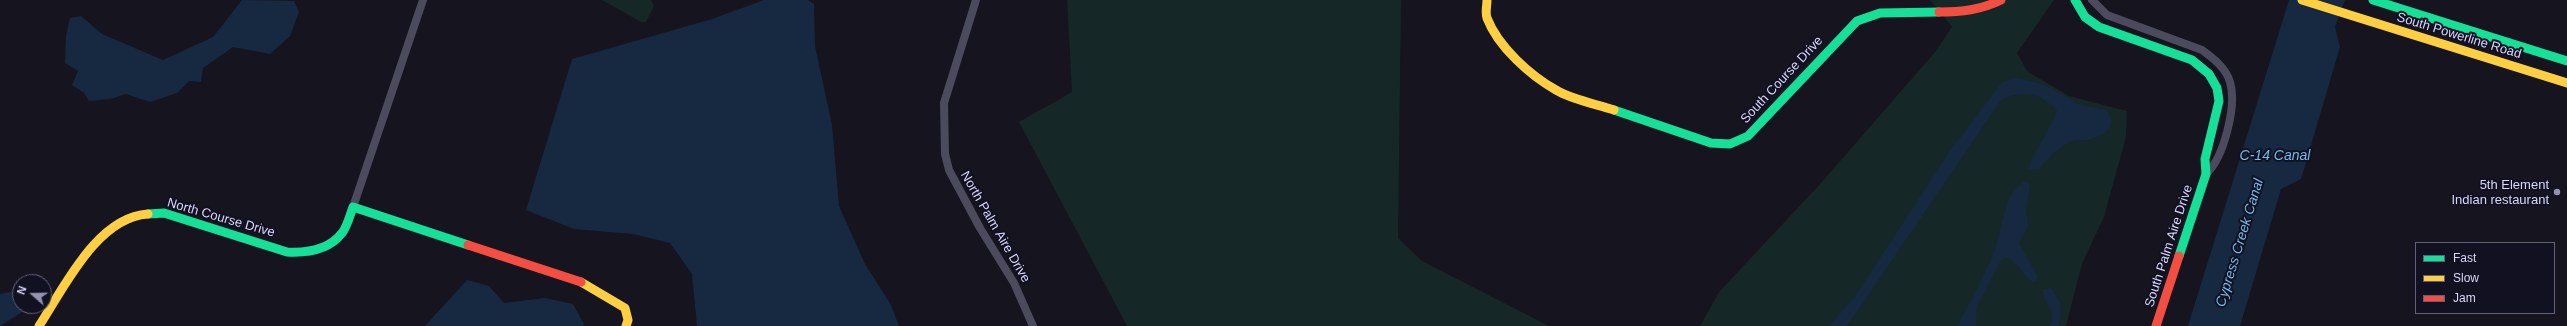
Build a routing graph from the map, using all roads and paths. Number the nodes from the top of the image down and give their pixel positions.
1 (424, 0) edge
2 (976, 0) edge
3 (1487, 0) edge
4 (2001, 0) edge
5 (2075, 0) edge
6 (2092, 0) edge
7 (2302, 0) edge
8 (2373, 0) edge
9 (2567, 61) edge
10 (2567, 83) edge
11 (2206, 174) junction
12 (353, 206) junction
13 (39, 326) edge
14 (626, 326) edge
15 (1033, 326) edge
16 (2156, 326) edge

1 - 12 street, North Course Drive
2 - 15 street, North Palm Aire Drive
3 - 4 street, South Course Drive
5 - 11 street, South Palm Aire Drive
6 - 11 street, South Palm Aire Drive
7 - 10 street, South Powerline Road
8 - 9 street, South Powerline Road
11 - 16 street, South Palm Aire Drive
12 - 13 street, North Course Drive
12 - 14 street

